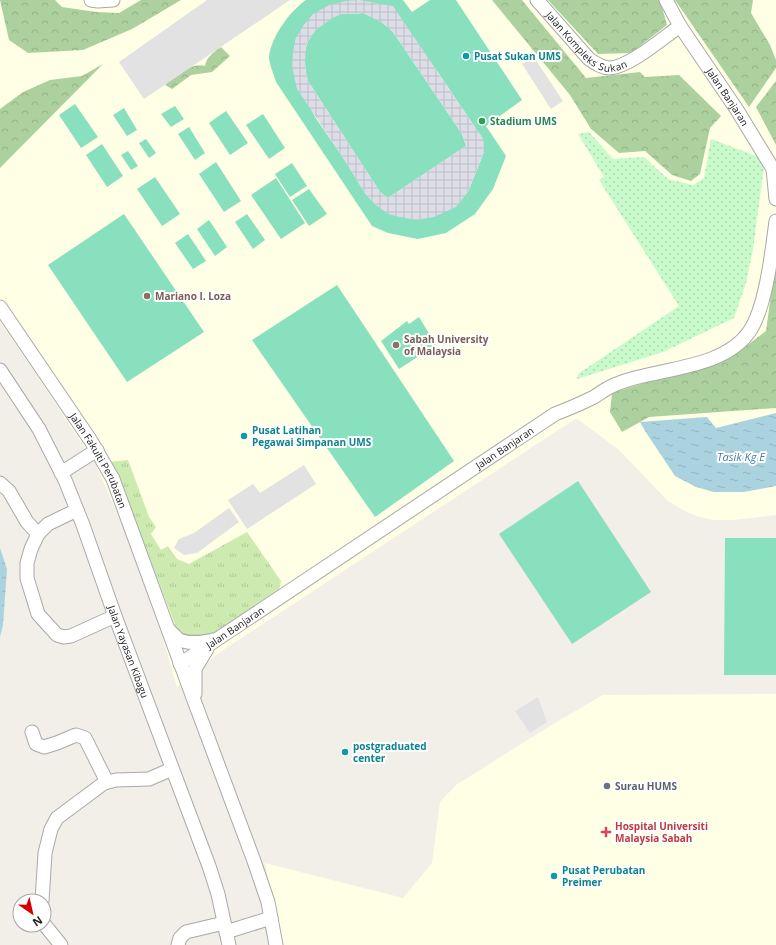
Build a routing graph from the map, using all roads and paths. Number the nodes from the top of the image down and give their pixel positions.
1 (91, 0) edge
2 (114, 0) edge
3 (537, 0) edge
4 (666, 0) edge
5 (680, 26) junction
6 (776, 199) edge
7 (776, 221) edge
8 (0, 307) edge
9 (0, 370) edge
10 (97, 450) junction
11 (61, 473) junction
12 (0, 483) edge
13 (77, 510) junction
14 (38, 534) junction
15 (115, 616) junction
16 (169, 630) junction
17 (217, 640) junction
18 (180, 664) junction
19 (194, 702) junction
20 (32, 732) dead end
21 (172, 769) junction
22 (107, 782) junction
23 (42, 893) edge
24 (271, 918) junction
25 (52, 933) edge
26 (226, 933) edge
27 (62, 945) edge
28 (178, 945) edge
29 (276, 945) edge

1 - 2 street
3 - 5 street, Jalan Kompleks Sukan
4 - 5 street, Jalan Banjaran
5 - 6 street, Jalan Banjaran
7 - 17 street, Jalan Banjaran
8 - 10 street, Jalan Fakulti Perubatan
9 - 11 street, Jalan Yayasan Kibagu
10 - 11 street
10 - 16 street, Jalan Fakulti Perubatan
11 - 13 street, Jalan Yayasan Kibagu
12 - 14 street
13 - 14 street
13 - 15 street, Jalan Yayasan Kibagu
14 - 15 street
15 - 21 street, Jalan Yayasan Kibagu
16 - 17 street
16 - 18 street, Jalan Fakulti Perubatan
17 - 18 street, Jalan Banjaran
17 - 19 street
18 - 19 street, Jalan Fakulti Perubatan
19 - 24 street, Jalan Fakulti Perubatan
20 - 22 street
21 - 22 street
21 - 26 street, Jalan Yayasan Kibagu
22 - 23 street
24 - 26 street
24 - 29 street, Jalan Fakulti Perubatan
25 - 27 street
26 - 28 street

